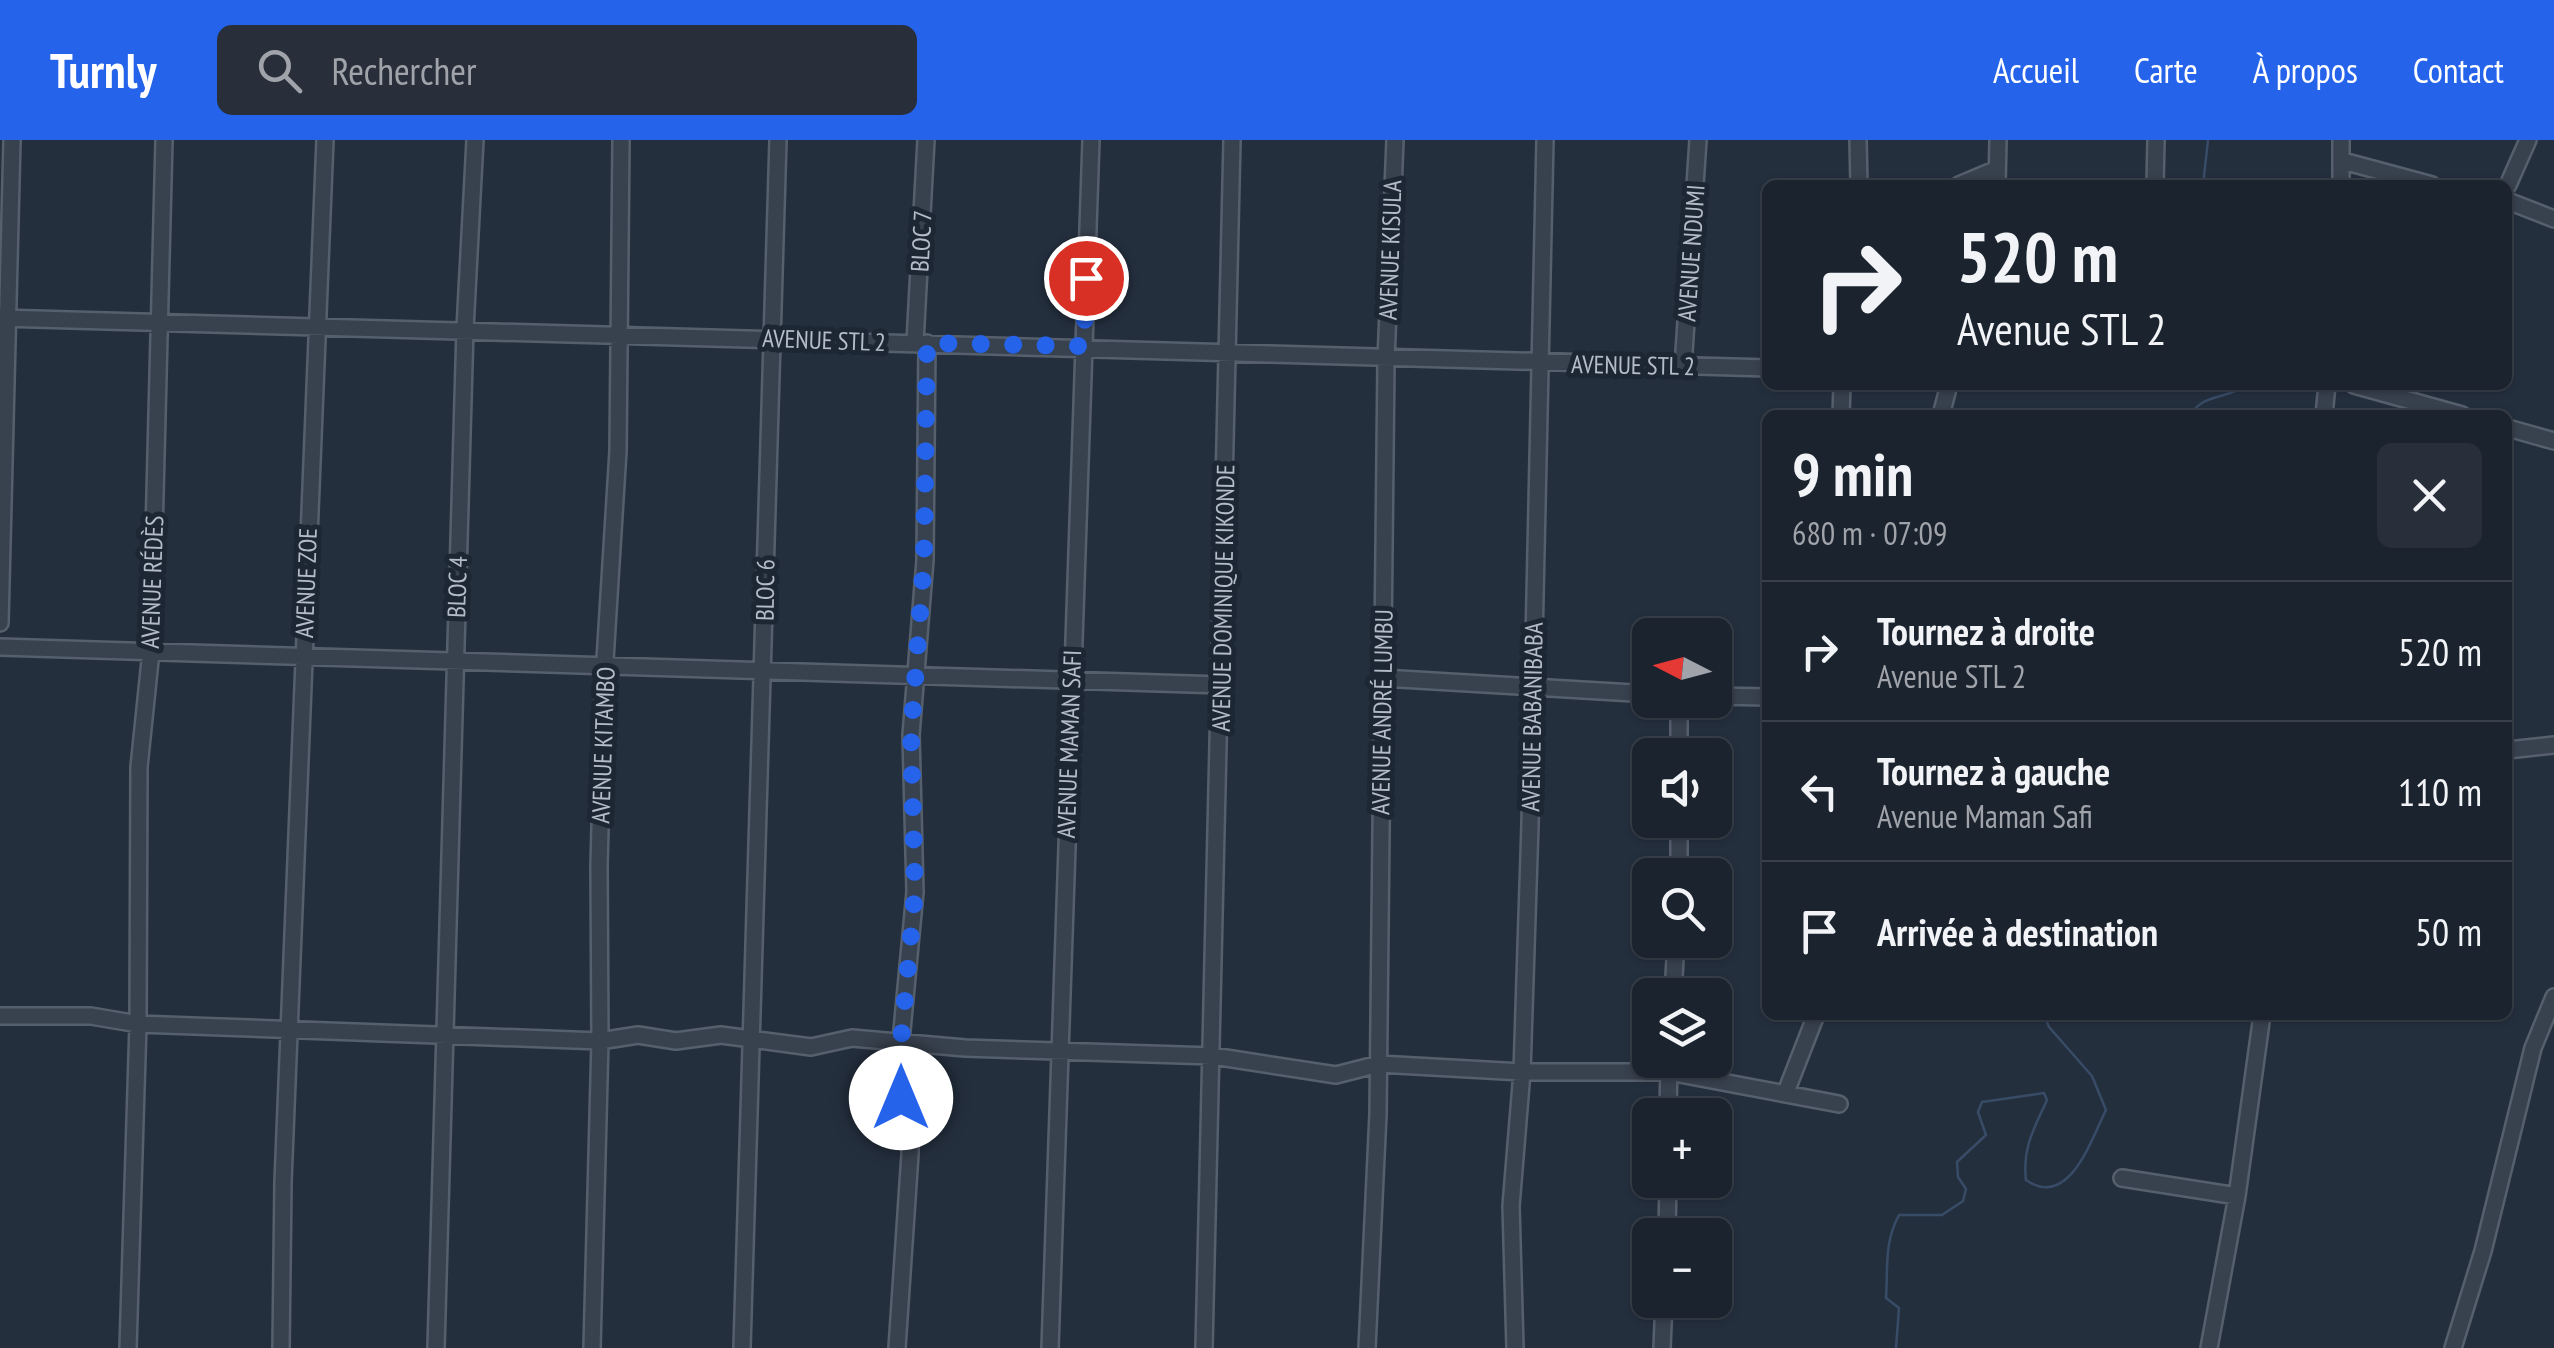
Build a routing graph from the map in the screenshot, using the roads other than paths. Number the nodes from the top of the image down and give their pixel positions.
1 (12, 140) edge
2 (164, 140) edge
3 (324, 140) edge
4 (475, 140) edge
5 (622, 140) edge
6 (778, 140) edge
7 (926, 140) edge
8 (1091, 140) edge
9 (1232, 140) edge
10 (1395, 140) edge
11 (1545, 140) edge
12 (1698, 140) edge
13 (1858, 140) edge
14 (2156, 140) edge
15 (2341, 140) edge
16 (2528, 140) edge
17 (1998, 143) edge
18 (2343, 161) junction
19 (1992, 176) edge
20 (1860, 180) edge
21 (2155, 180) edge
22 (2341, 180) edge
23 (2413, 180) edge
24 (2510, 180) edge
25 (2512, 203) edge
26 (2554, 219) edge
27 (4, 318) edge
28 (160, 322) junction
29 (318, 326) junction
30 (464, 330) junction
31 (616, 334) junction
32 (772, 338) junction
33 (921, 343) junction
34 (1084, 346) junction
35 (1226, 352) junction
36 (1386, 360) junction
37 (1539, 363) junction
38 (1684, 367) junction
39 (1762, 368) edge
40 (2375, 390) edge
41 (2445, 410) edge
42 (2512, 429) edge
43 (2554, 441) edge
44 (0, 622) edge
45 (0, 647) edge
46 (150, 651) junction
47 (303, 656) junction
48 (455, 661) junction
49 (604, 667) junction
50 (762, 671) junction
51 (916, 674) junction
52 (1382, 678) junction
53 (1071, 680) junction
54 (1222, 685) junction
55 (1533, 688) junction
56 (1632, 693) edge
57 (1732, 696) edge
58 (1762, 697) edge
59 (2554, 746) edge
60 (2512, 750) edge
61 (2554, 997) edge
62 (0, 1016) edge
63 (1814, 1020) edge
64 (2261, 1020) edge
65 (138, 1024) junction
66 (291, 1027) junction
67 (444, 1034) junction
68 (752, 1040) junction
69 (600, 1041) junction
70 (901, 1041) junction
71 (1062, 1052) junction
72 (1214, 1056) junction
73 (1379, 1064) junction
74 (1632, 1068) edge
75 (1522, 1072) junction
76 (1723, 1078) edge
77 (1786, 1092) junction
78 (1840, 1104) dead end
79 (2122, 1178) dead end
80 (2237, 1196) junction
81 (1663, 1318) edge
82 (128, 1348) edge
83 (282, 1348) edge
84 (436, 1348) edge
85 (592, 1348) edge
86 (742, 1348) edge
87 (897, 1348) edge
88 (1050, 1348) edge
89 (1204, 1348) edge
90 (1367, 1348) edge
91 (1515, 1348) edge
92 (1662, 1348) edge
93 (2209, 1348) edge
94 (2453, 1348) edge

1 - 27 street
2 - 28 street, AVENUE RÉDÈS
3 - 29 street, AVENUE ZOE
4 - 30 street, BLOC 4
5 - 31 street, AVENUE KITAMBO
6 - 32 street, BLOC 6
7 - 33 street, BLOC 7
8 - 34 street, AVENUE MAMAN SAFI
9 - 35 street, AVENUE DOMINIQUE KIKONDE
10 - 36 street, AVENUE KISULA
11 - 37 street, AVENUE BABANIBABA
12 - 38 street, AVENUE NDUMI
13 - 20 street
14 - 21 street
15 - 18 street
16 - 24 street
17 - 19 street
18 - 22 street
18 - 23 street
25 - 26 street
27 - 28 street, AVENUE STL 2
27 - 44 street
28 - 29 street, AVENUE STL 2
28 - 46 street, AVENUE RÉDÈS
29 - 30 street, AVENUE STL 2
29 - 47 street, AVENUE ZOE
30 - 31 street, AVENUE STL 2
30 - 48 street, BLOC 4
31 - 32 street, AVENUE STL 2
31 - 49 street, AVENUE KITAMBO
32 - 33 street, AVENUE STL 2
32 - 50 street, BLOC 6
33 - 34 street, AVENUE STL 2
33 - 51 street, BLOC 7
34 - 35 street, AVENUE STL 2
34 - 53 street, AVENUE MAMAN SAFI
35 - 36 street, AVENUE STL 2
35 - 54 street, AVENUE DOMINIQUE KIKONDE
36 - 37 street, AVENUE STL 2
36 - 52 street, AVENUE ANDRÉ LUMBU
37 - 38 street, AVENUE STL 2
37 - 55 street, AVENUE BABANIBABA
38 - 39 street, AVENUE STL 2
40 - 41 street
42 - 43 street
45 - 46 street
46 - 47 street
46 - 65 street, AVENUE RÉDÈS
47 - 48 street
47 - 66 street, AVENUE ZOE
48 - 49 street
48 - 67 street, BLOC 4
49 - 50 street
49 - 69 street, AVENUE KITAMBO
50 - 51 street
50 - 68 street, BLOC 6
51 - 53 street
51 - 70 street, BLOC 7
52 - 55 street
52 - 73 street, AVENUE ANDRÉ LUMBU
53 - 54 street
53 - 71 street, AVENUE MAMAN SAFI
54 - 72 street, AVENUE DOMINIQUE KIKONDE
55 - 56 street
55 - 75 street, AVENUE BABANIBABA
57 - 58 street
59 - 60 street
61 - 94 street
62 - 65 street
63 - 77 street
64 - 80 street
65 - 66 street
65 - 82 street, AVENUE RÉDÈS
66 - 67 street
66 - 83 street, AVENUE ZOE
67 - 69 street
67 - 84 street, BLOC 4
68 - 69 street
68 - 70 street
68 - 86 street, BLOC 6
69 - 85 street, AVENUE KITAMBO
70 - 71 street
70 - 87 street, BLOC 7
71 - 72 street
71 - 88 street, AVENUE MAMAN SAFI
72 - 73 street
72 - 89 street, AVENUE DOMINIQUE KIKONDE
73 - 75 street
73 - 90 street, AVENUE ANDRÉ LUMBU
74 - 75 street
75 - 91 street, AVENUE BABANIBABA
76 - 77 street
77 - 78 street
79 - 80 street
80 - 93 street
81 - 92 street

